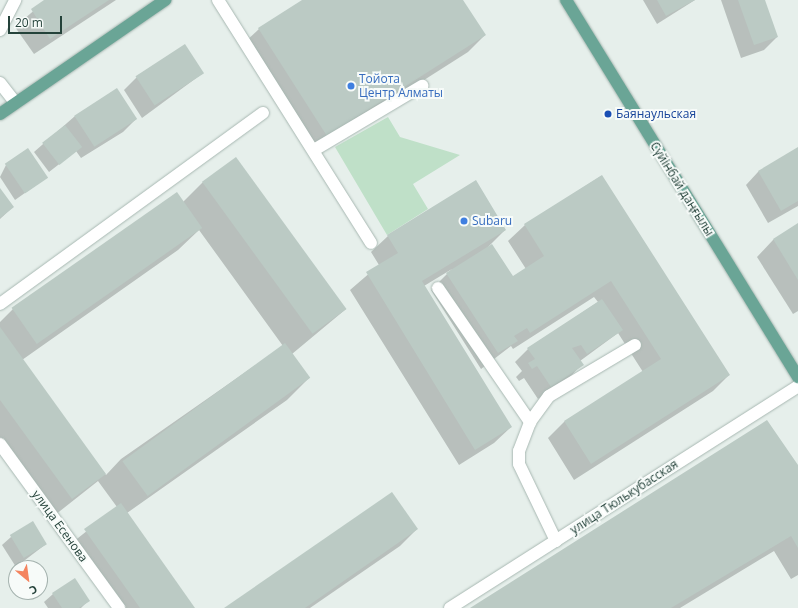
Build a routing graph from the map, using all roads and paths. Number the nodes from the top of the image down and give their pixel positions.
1 (15, 0) edge
2 (165, 0) edge
3 (218, 0) edge
4 (566, 0) edge
5 (0, 30) edge
6 (0, 83) edge
7 (422, 86) dead end
8 (15, 102) junction
9 (263, 113) dead end
10 (0, 114) edge
11 (314, 150) junction
12 (371, 243) dead end
13 (438, 288) dead end
14 (0, 304) edge
15 (635, 345) dead end
16 (798, 377) edge
17 (798, 386) edge
18 (530, 422) junction
19 (0, 444) edge
20 (556, 541) junction
21 (119, 608) edge
22 (450, 608) edge

1 - 5 street
2 - 8 main road
3 - 11 street
4 - 16 main road, Сүйінбай даңғылы
6 - 8 street
7 - 11 street
8 - 10 main road
9 - 14 street
11 - 12 street
13 - 18 street
15 - 18 street
17 - 20 street, улица Тюлькубасская
18 - 20 street
19 - 21 street, улица Есенова
20 - 22 street, улица Тюлькубасская

